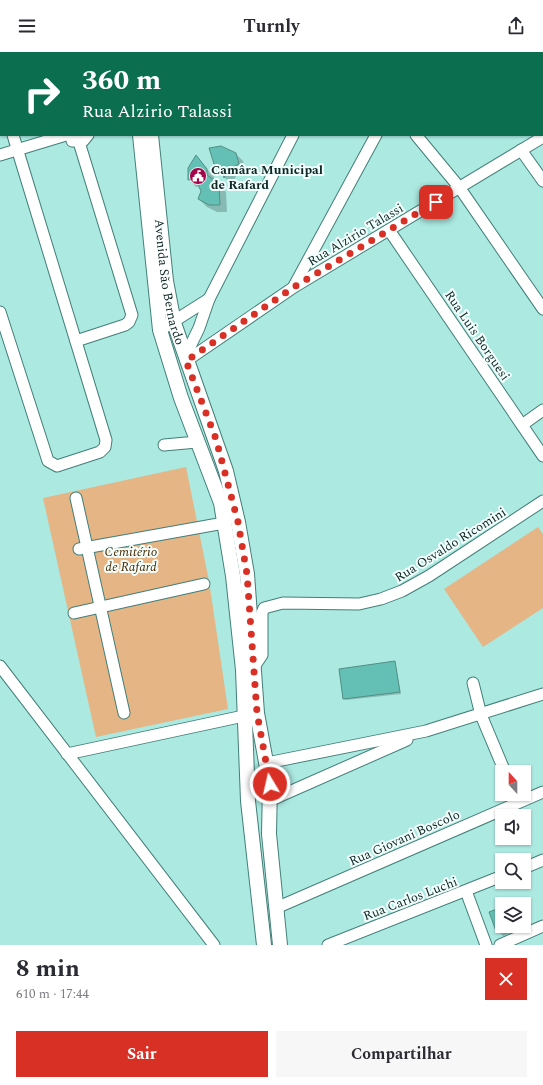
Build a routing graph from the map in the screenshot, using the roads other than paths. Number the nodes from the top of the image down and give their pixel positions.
1 (13, 136) edge
2 (63, 136) edge
3 (67, 136) edge
4 (87, 136) edge
5 (140, 136) edge
6 (151, 136) edge
7 (292, 136) edge
8 (375, 136) edge
9 (417, 136) edge
10 (543, 137) edge
11 (79, 142) junction
12 (16, 150) junction
13 (521, 150) junction
14 (0, 155) edge
15 (543, 181) edge
16 (459, 187) junction
17 (388, 230) junction
18 (294, 287) junction
19 (209, 299) junction
20 (543, 309) edge
21 (0, 312) edge
22 (174, 323) junction
23 (160, 330) junction
24 (76, 341) junction
25 (185, 359) junction
26 (543, 410) edge
27 (522, 425) junction
28 (216, 439) junction
29 (197, 442) junction
30 (164, 445) dead end
31 (543, 456) edge
32 (76, 498) dead end
33 (543, 501) edge
34 (224, 523) junction
35 (83, 548) junction
36 (240, 575) junction
37 (204, 584) dead end
38 (100, 607) junction
39 (74, 613) dead end
40 (0, 666) edge
41 (254, 667) junction
42 (473, 683) dead end
43 (542, 696) edge
44 (124, 713) dead end
45 (251, 714) junction
46 (481, 714) junction
47 (426, 732) junction
48 (67, 754) junction
49 (267, 763) junction
50 (502, 765) edge
51 (248, 772) junction
52 (543, 792) edge
53 (531, 795) edge
54 (271, 800) junction
55 (248, 801) junction
56 (509, 801) edge
57 (543, 860) edge
58 (531, 865) edge
59 (495, 879) edge
60 (466, 891) junction
61 (276, 908) junction
62 (543, 926) edge
63 (214, 945) edge
64 (264, 945) edge
65 (280, 945) edge
66 (328, 945) edge
67 (486, 945) edge
68 (500, 945) edge

1 - 12 street
2 - 12 street
3 - 11 street
4 - 11 street
5 - 23 main road, Avenida São Bernardo
6 - 22 main road, Avenida São Bernardo
7 - 19 street
8 - 18 street
9 - 16 street
10 - 13 street, Rua Alzirio Talassi
11 - 24 street
12 - 14 street
12 - 24 street
13 - 15 street
13 - 16 street, Rua Alzirio Talassi
16 - 17 street, Rua Alzirio Talassi
16 - 20 street
17 - 18 street, Rua Alzirio Talassi
17 - 27 street, Rua Luis Borguesi
18 - 25 street, Rua Alzirio Talassi
19 - 22 street
19 - 25 street
21 - 24 street
22 - 23 street
22 - 25 main road, Avenida São Bernardo
23 - 29 main road, Avenida São Bernardo
25 - 28 main road, Avenida São Bernardo
26 - 27 street
27 - 31 street, Rua Luis Borguesi
28 - 29 main road
28 - 36 main road, Avenida São Bernardo
29 - 30 street
29 - 34 main road, Avenida São Bernardo
32 - 35 street
33 - 41 street, Rua Osvaldo Ricomini
34 - 35 street
34 - 36 main road, Avenida São Bernardo
35 - 38 street
36 - 41 main road, Avenida São Bernardo
36 - 45 main road, Avenida São Bernardo
37 - 38 street
38 - 39 street
38 - 44 street
40 - 48 street
41 - 45 main road, Avenida São Bernardo
42 - 46 street
43 - 46 street
45 - 48 street
45 - 49 main road, Avenida São Bernardo
45 - 51 main road, Avenida São Bernardo
46 - 47 street
46 - 50 street
47 - 49 street
47 - 54 street
48 - 63 street
49 - 51 main road
49 - 54 main road, Avenida São Bernardo
51 - 55 main road, Avenida São Bernardo
52 - 53 street, Rua Giovani Boscolo
54 - 55 main road
54 - 61 main road, Avenida São Bernardo
55 - 64 main road, Avenida São Bernardo
56 - 61 street, Rua Giovani Boscolo
57 - 58 street
59 - 60 street, Rua Carlos Luchi
60 - 66 street, Rua Carlos Luchi
60 - 67 street
61 - 65 main road, Avenida São Bernardo
62 - 68 street

